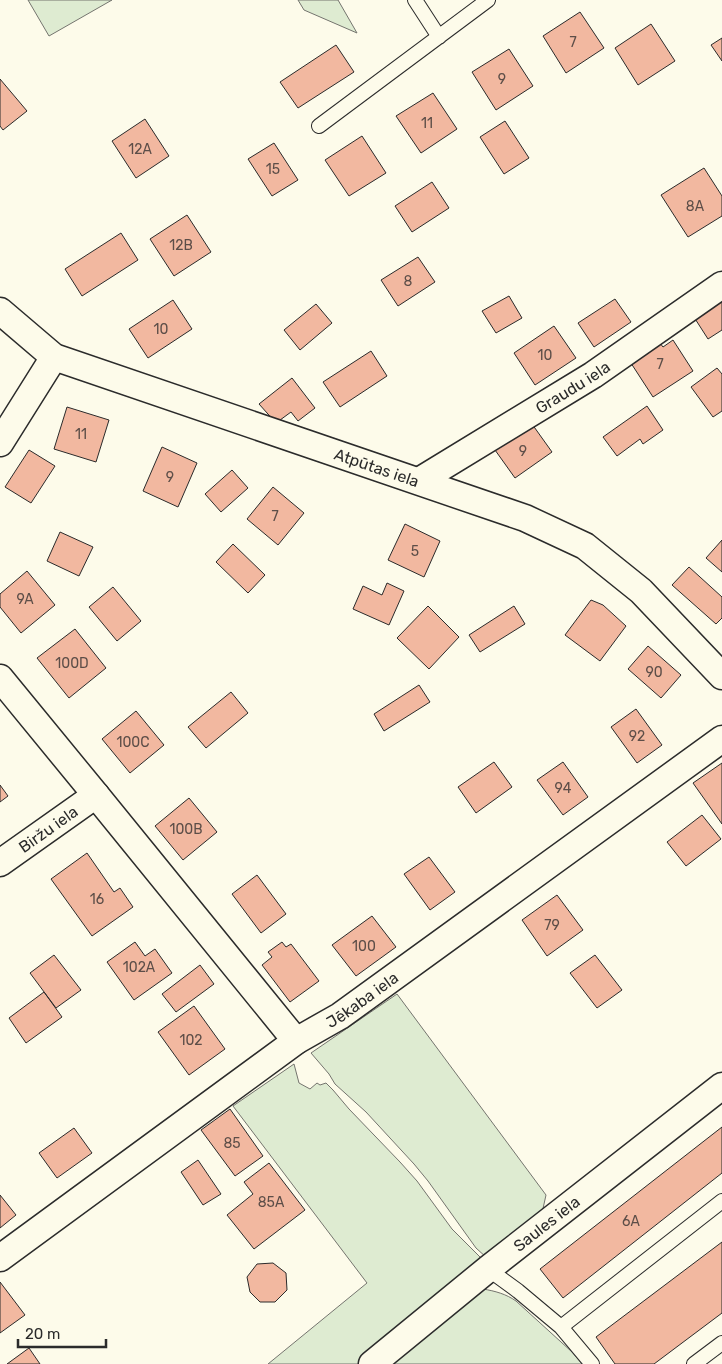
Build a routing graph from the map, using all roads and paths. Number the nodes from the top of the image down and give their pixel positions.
1 (415, 0) edge
2 (488, 0) edge
3 (439, 37) junction
4 (319, 126) dead end
5 (722, 285) edge
6 (0, 311) edge
7 (54, 358) junction
8 (0, 443) edge
9 (419, 481) junction
10 (722, 676) edge
11 (0, 678) edge
12 (722, 739) edge
13 (96, 795) junction
14 (0, 863) edge
15 (296, 1041) junction
16 (722, 1086) edge
17 (722, 1201) edge
18 (0, 1258) edge
19 (488, 1268) junction
20 (561, 1327) junction
21 (722, 1343) edge
22 (697, 1363) edge
23 (372, 1364) edge
24 (592, 1364) edge

1 - 3 lane
2 - 3 lane
3 - 4 lane
5 - 9 street, Graudu iela
6 - 7 street, Atpūtas iela
7 - 8 street
7 - 9 street, Atpūtas iela
9 - 10 street, Atpūtas iela
11 - 13 street
12 - 15 street, Jēkaba iela
13 - 14 street, Biržu iela
13 - 15 street
15 - 18 street, Jēkaba iela
16 - 19 street, Saules iela
17 - 20 lane
19 - 20 lane
19 - 23 street, Saules iela
20 - 24 lane
21 - 22 lane

